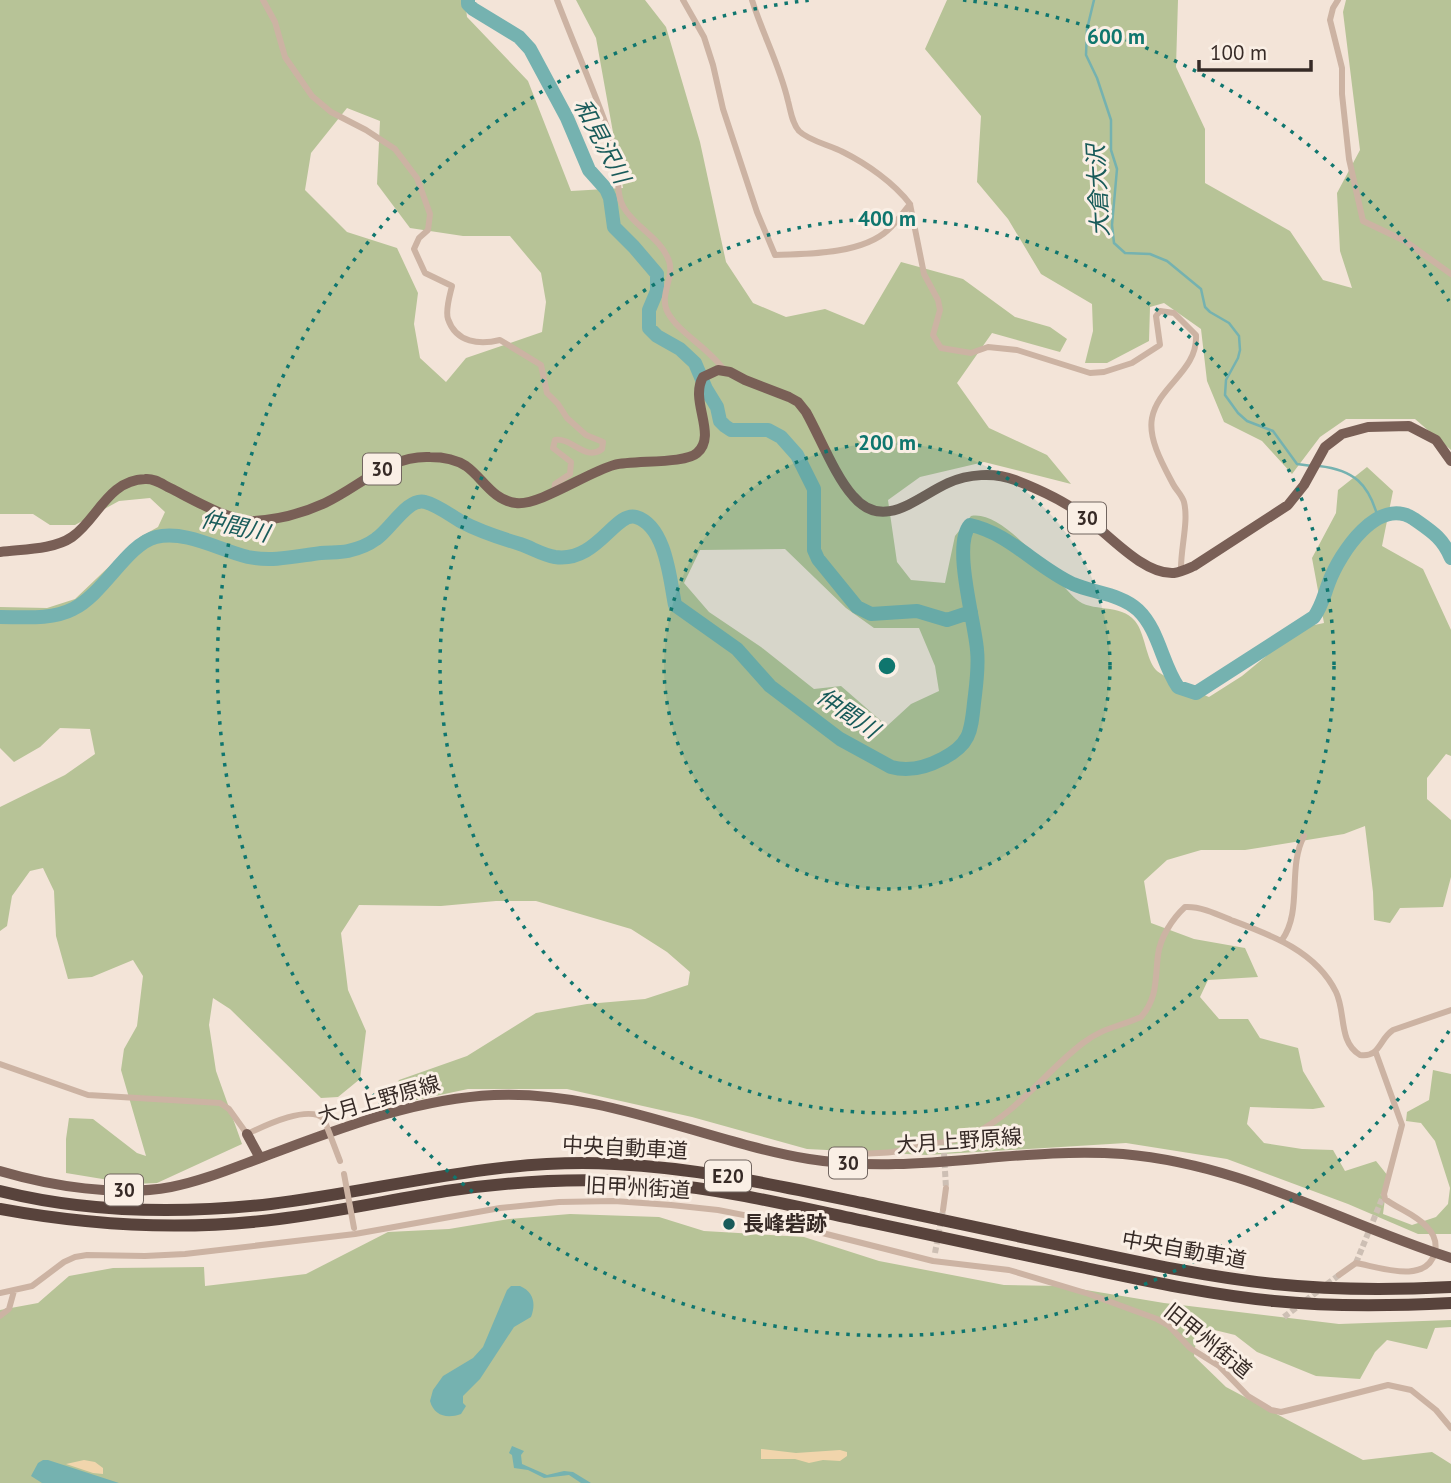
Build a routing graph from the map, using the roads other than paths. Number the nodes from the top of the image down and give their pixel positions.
1 (263, 0) edge
2 (557, 0) edge
3 (683, 0) edge
4 (752, 0) edge
5 (1338, 0) edge
6 (910, 204) junction
7 (1451, 274) edge
8 (721, 370) junction
9 (1451, 461) edge
10 (554, 491) junction
11 (0, 552) edge
12 (1181, 572) junction
13 (1304, 836) dead end
14 (1282, 940) junction
15 (1451, 1010) edge
16 (1376, 1053) junction
17 (0, 1065) edge
18 (247, 1134) junction
19 (943, 1144) junction
20 (944, 1153) tunnel mouth
21 (260, 1158) junction
22 (837, 1162) junction
23 (0, 1171) edge
24 (946, 1188) tunnel mouth
25 (0, 1191) edge
26 (0, 1209) edge
27 (943, 1210) tunnel mouth
28 (355, 1231) junction
29 (935, 1253) tunnel mouth
30 (1435, 1253) junction
31 (1451, 1258) edge
32 (933, 1261) junction
33 (1339, 1275) tunnel mouth
34 (1451, 1287) edge
35 (14, 1291) junction
36 (0, 1293) edge
37 (1451, 1303) edge
38 (0, 1316) edge
39 (1451, 1428) edge

1 - 10 street
2 - 8 street
3 - 6 street
4 - 6 street
5 - 7 street
6 - 12 street
8 - 10 main road, 30
8 - 12 main road, 30
9 - 12 main road
10 - 11 main road, 30
13 - 14 street
14 - 16 street
14 - 19 street
15 - 16 street
16 - 30 street
17 - 18 street
18 - 21 main road
18 - 28 street, bridge
19 - 20 street
19 - 22 street
21 - 22 main road, 大月上野原線 / 30
21 - 23 main road, 大月上野原線 / 30
22 - 30 main road, 大月上野原線 / 30
24 - 27 street
25 - 34 highway, 中央自動車道 / E20
26 - 37 highway, 中央自動車道 / E20
28 - 32 street, 旧甲州街道
28 - 35 street, 旧甲州街道
29 - 32 street
30 - 31 main road, 大月上野原線 / 30
30 - 33 street
32 - 39 street, 旧甲州街道
35 - 36 street, 旧甲州街道
35 - 38 street

